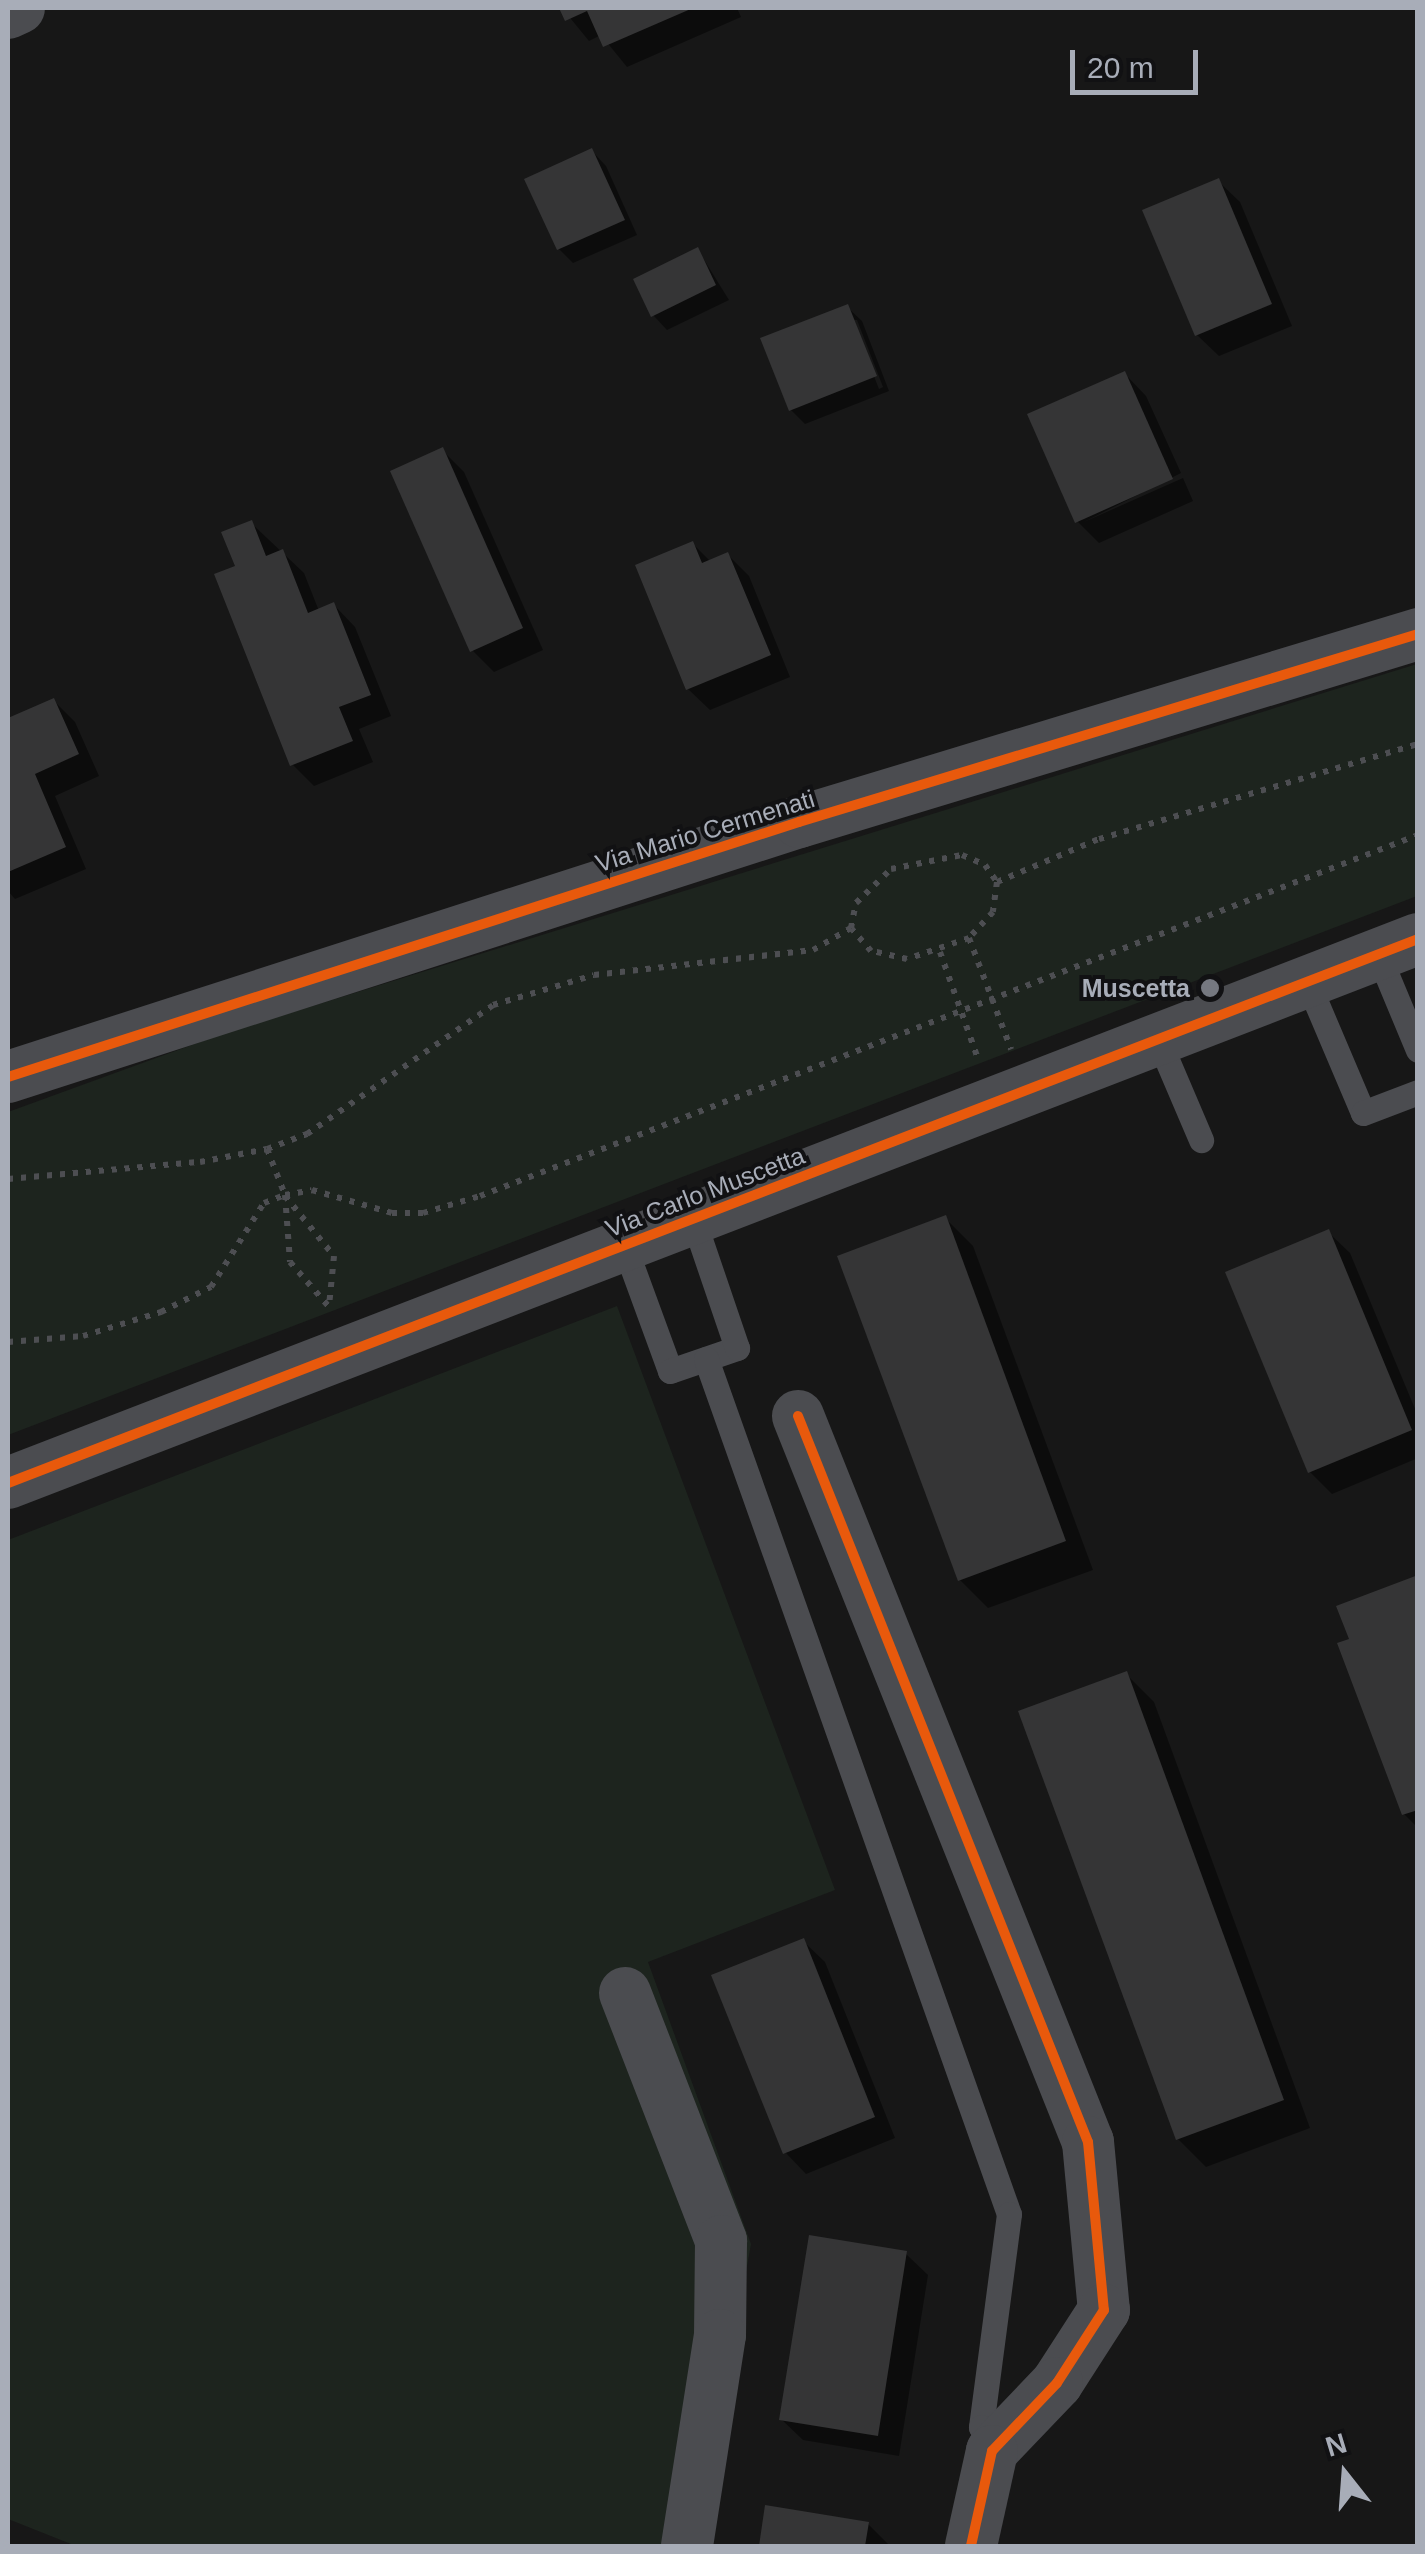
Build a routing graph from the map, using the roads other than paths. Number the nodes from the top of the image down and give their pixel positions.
1 (19, 8) edge
2 (8, 12) edge
3 (1418, 634) edge
4 (1398, 946) edge
5 (1307, 981) junction
6 (1158, 1038) junction
7 (1418, 1050) edge
8 (8, 1076) edge
9 (1418, 1092) edge
10 (1201, 1140) dead end
11 (692, 1219) junction
12 (624, 1245) junction
13 (706, 1359) junction
14 (798, 1416) dead end
15 (8, 1484) edge
16 (625, 1992) dead end
17 (992, 2451) junction
18 (686, 2546) edge
19 (972, 2546) edge

1 - 2 street
3 - 8 street, Via Mario Cermenati
4 - 5 street, Via Carlo Muscetta
4 - 7 lane
5 - 6 street, Via Carlo Muscetta
5 - 9 lane
6 - 10 lane
6 - 11 street, Via Carlo Muscetta
11 - 12 street, Via Carlo Muscetta
11 - 13 lane
12 - 13 lane
12 - 15 street, Via Carlo Muscetta
13 - 17 lane
14 - 17 street
16 - 18 street
17 - 19 street

